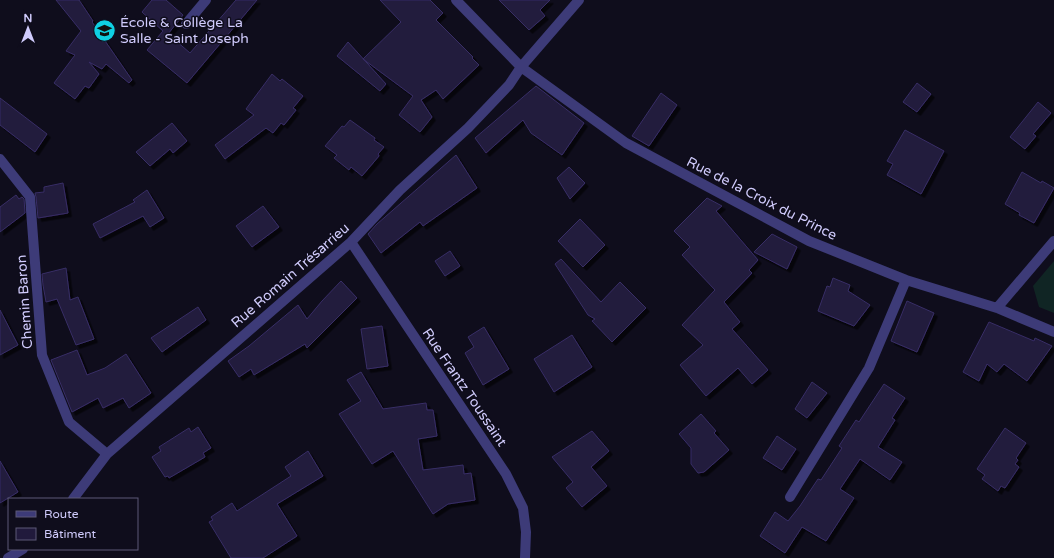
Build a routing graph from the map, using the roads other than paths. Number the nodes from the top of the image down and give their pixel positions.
1 (206, 0) edge
2 (456, 0) edge
3 (579, 0) edge
4 (186, 24) dead end
5 (521, 67) junction
6 (0, 158) edge
7 (1054, 241) edge
8 (351, 242) junction
9 (906, 280) junction
10 (997, 308) junction
11 (1054, 332) edge
12 (107, 454) junction
13 (790, 497) dead end
14 (74, 498) edge
15 (21, 550) edge
16 (8, 558) edge
17 (525, 558) edge

1 - 4 street
2 - 5 street, Rue de la Croix du Prince
3 - 5 street, Rue Romain Trésarrieu
5 - 8 street, Rue Romain Trésarrieu
5 - 9 street, Rue de la Croix du Prince
6 - 12 street, Chemin Baron
7 - 10 street
8 - 12 street, Rue Romain Trésarrieu
8 - 17 street, Rue Frantz Toussaint
9 - 10 street, Rue de la Croix du Prince
9 - 13 street
10 - 11 street, Rue de la Croix du Prince
12 - 14 street, Rue Romain Trésarrieu
15 - 16 street

